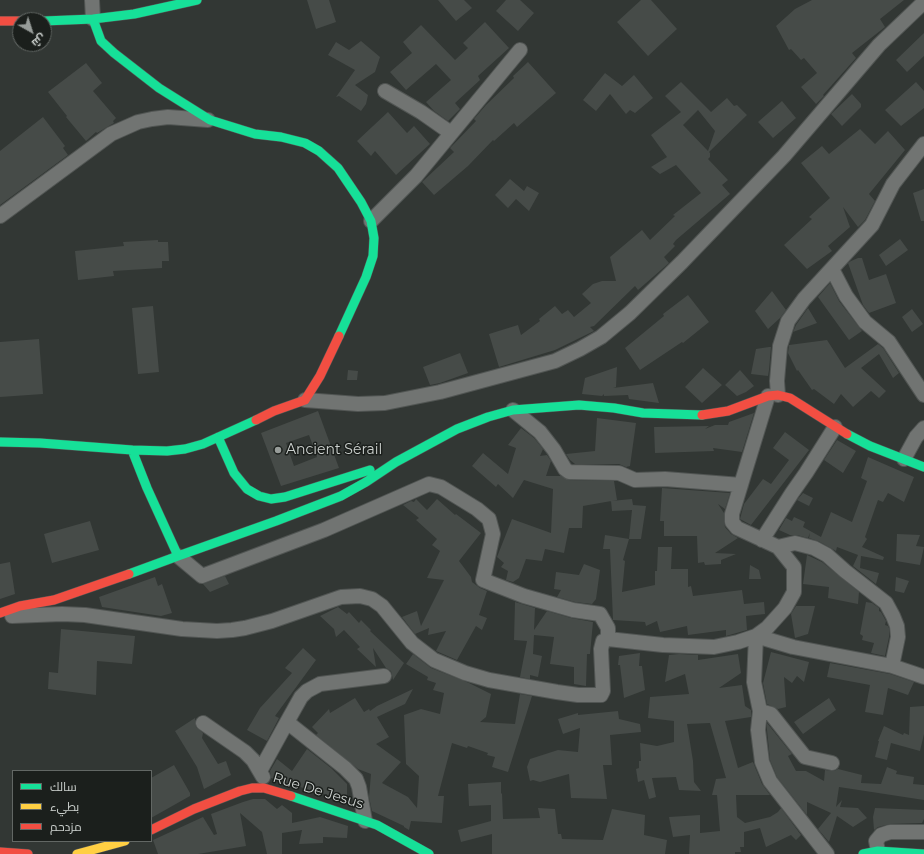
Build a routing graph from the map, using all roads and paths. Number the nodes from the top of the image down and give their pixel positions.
1 (92, 0) edge
2 (197, 0) edge
3 (924, 2) edge
4 (93, 19) junction
5 (0, 21) edge
6 (12, 21) edge
7 (52, 21) edge
8 (520, 50) dead end
9 (385, 91) dead end
10 (210, 120) junction
11 (451, 133) junction
12 (924, 144) edge
13 (0, 216) edge
14 (371, 221) junction
15 (832, 268) junction
16 (924, 395) edge
17 (773, 396) junction
18 (305, 400) junction
19 (513, 410) junction
20 (835, 427) junction
21 (924, 428) edge
22 (218, 437) junction
23 (0, 442) edge
24 (132, 450) junction
25 (904, 459) junction
26 (396, 462) junction
27 (924, 467) edge
28 (741, 485) junction
29 (762, 540) junction
30 (778, 547) junction
31 (178, 556) junction
32 (0, 614) edge
33 (756, 636) junction
34 (608, 639) junction
35 (892, 666) junction
36 (384, 676) dead end
37 (924, 677) edge
38 (760, 711) junction
39 (287, 722) junction
40 (203, 723) dead end
41 (832, 763) dead end
42 (260, 771) junction
43 (270, 790) junction
44 (365, 821) junction
45 (152, 830) edge
46 (924, 832) edge
47 (121, 842) edge
48 (878, 851) junction
49 (0, 852) edge
50 (28, 854) edge
51 (77, 854) edge
52 (430, 854) edge
53 (827, 854) edge
54 (863, 854) edge
55 (924, 854) edge

1 - 4 street
2 - 4 main road
3 - 18 street
4 - 7 main road
4 - 10 main road
5 - 6 main road
8 - 11 street
9 - 11 street
10 - 13 street
10 - 14 main road
11 - 14 street
12 - 15 street
14 - 18 main road
15 - 16 street
15 - 17 street
17 - 19 main road
17 - 20 main road
17 - 28 street
18 - 22 main road
19 - 26 main road
19 - 28 street
20 - 25 main road
20 - 29 street
21 - 25 street
22 - 24 main road
22 - 26 main road
23 - 24 main road
24 - 31 main road
25 - 27 main road
26 - 31 main road
28 - 29 street
29 - 30 street
30 - 33 street
30 - 35 street
31 - 32 main road
31 - 34 street
32 - 34 street
33 - 34 street
33 - 35 street
33 - 38 street
35 - 37 street
36 - 39 street
38 - 41 street
38 - 53 street
39 - 42 street
39 - 44 street
40 - 42 street
42 - 43 street
43 - 44 main road, Rue De Jesus
43 - 45 main road, Rue De Jesus
44 - 52 main road, Rue De Jesus
46 - 48 street
47 - 51 main road
48 - 54 main road
48 - 55 main road
49 - 50 main road

